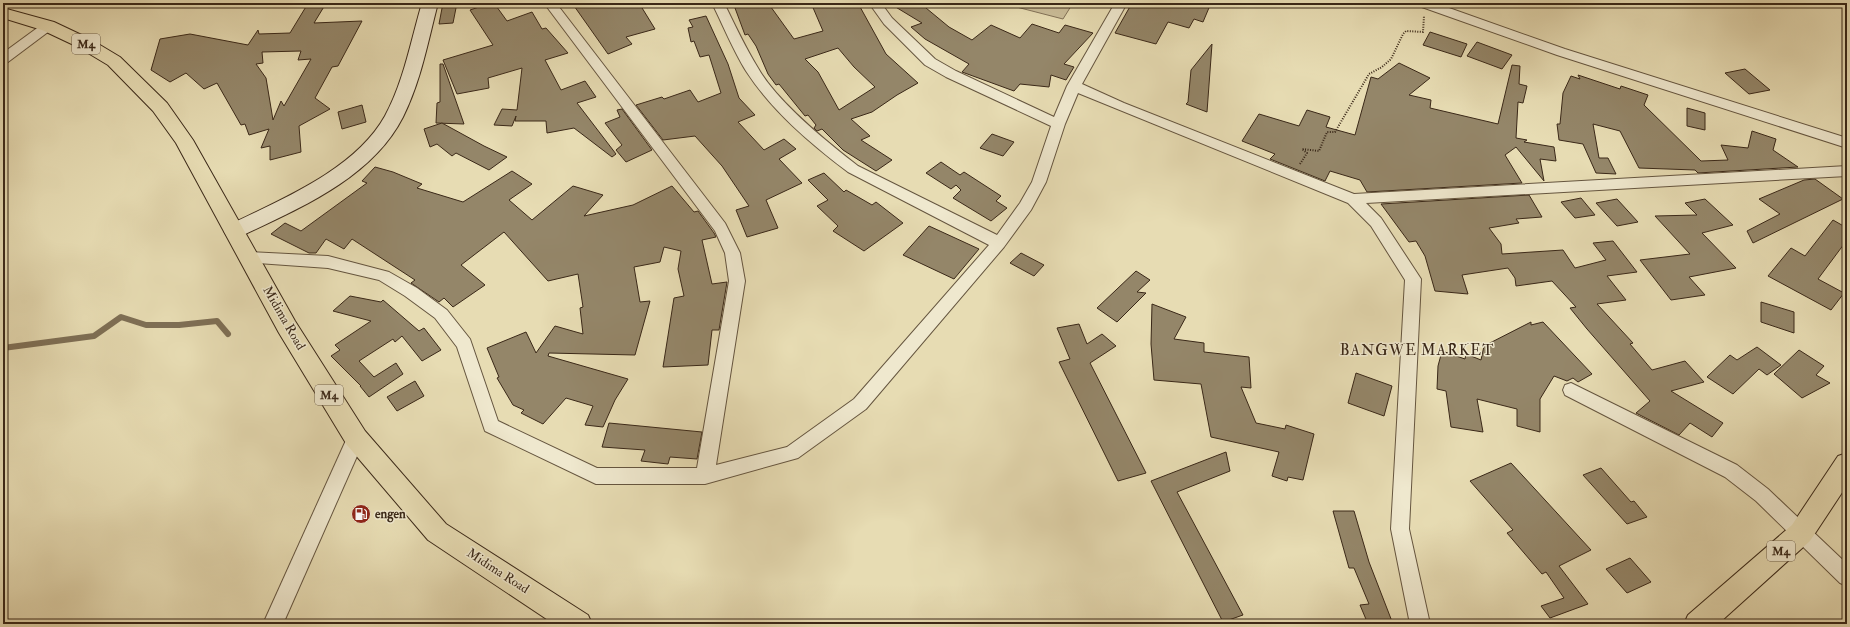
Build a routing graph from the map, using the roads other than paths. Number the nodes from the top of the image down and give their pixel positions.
1 (430, 3) edge
2 (550, 3) edge
3 (718, 3) edge
4 (875, 3) edge
5 (1121, 3) edge
6 (1422, 7) edge
7 (3, 13) edge
8 (48, 26) junction
9 (3, 58) edge
10 (1074, 86) junction
11 (1058, 124) junction
12 (1847, 143) edge
13 (1847, 171) edge
14 (1353, 199) junction
15 (234, 231) junction
16 (999, 243) junction
17 (249, 258) junction
18 (1571, 390) dead end
19 (356, 438) junction
20 (1847, 464) edge
21 (705, 476) junction
22 (1801, 533) junction
23 (1847, 577) edge
24 (273, 624) edge
25 (578, 624) edge
26 (1420, 624) edge
27 (1698, 624) edge

1 - 15 street
2 - 21 street
3 - 16 street
4 - 11 street
5 - 10 street
6 - 12 street
7 - 8 main road, Midima Road / M4
8 - 9 street
8 - 15 main road, Midima Road / M4
10 - 11 street
10 - 14 street
11 - 16 street
13 - 14 street
14 - 26 street
15 - 17 main road, Midima Road / M4
16 - 21 street
17 - 19 main road, Midima Road / M4
17 - 21 street
18 - 22 street
19 - 24 street
19 - 25 main road, Midima Road / M4
20 - 22 main road, M4
22 - 23 street
22 - 27 main road, M4

